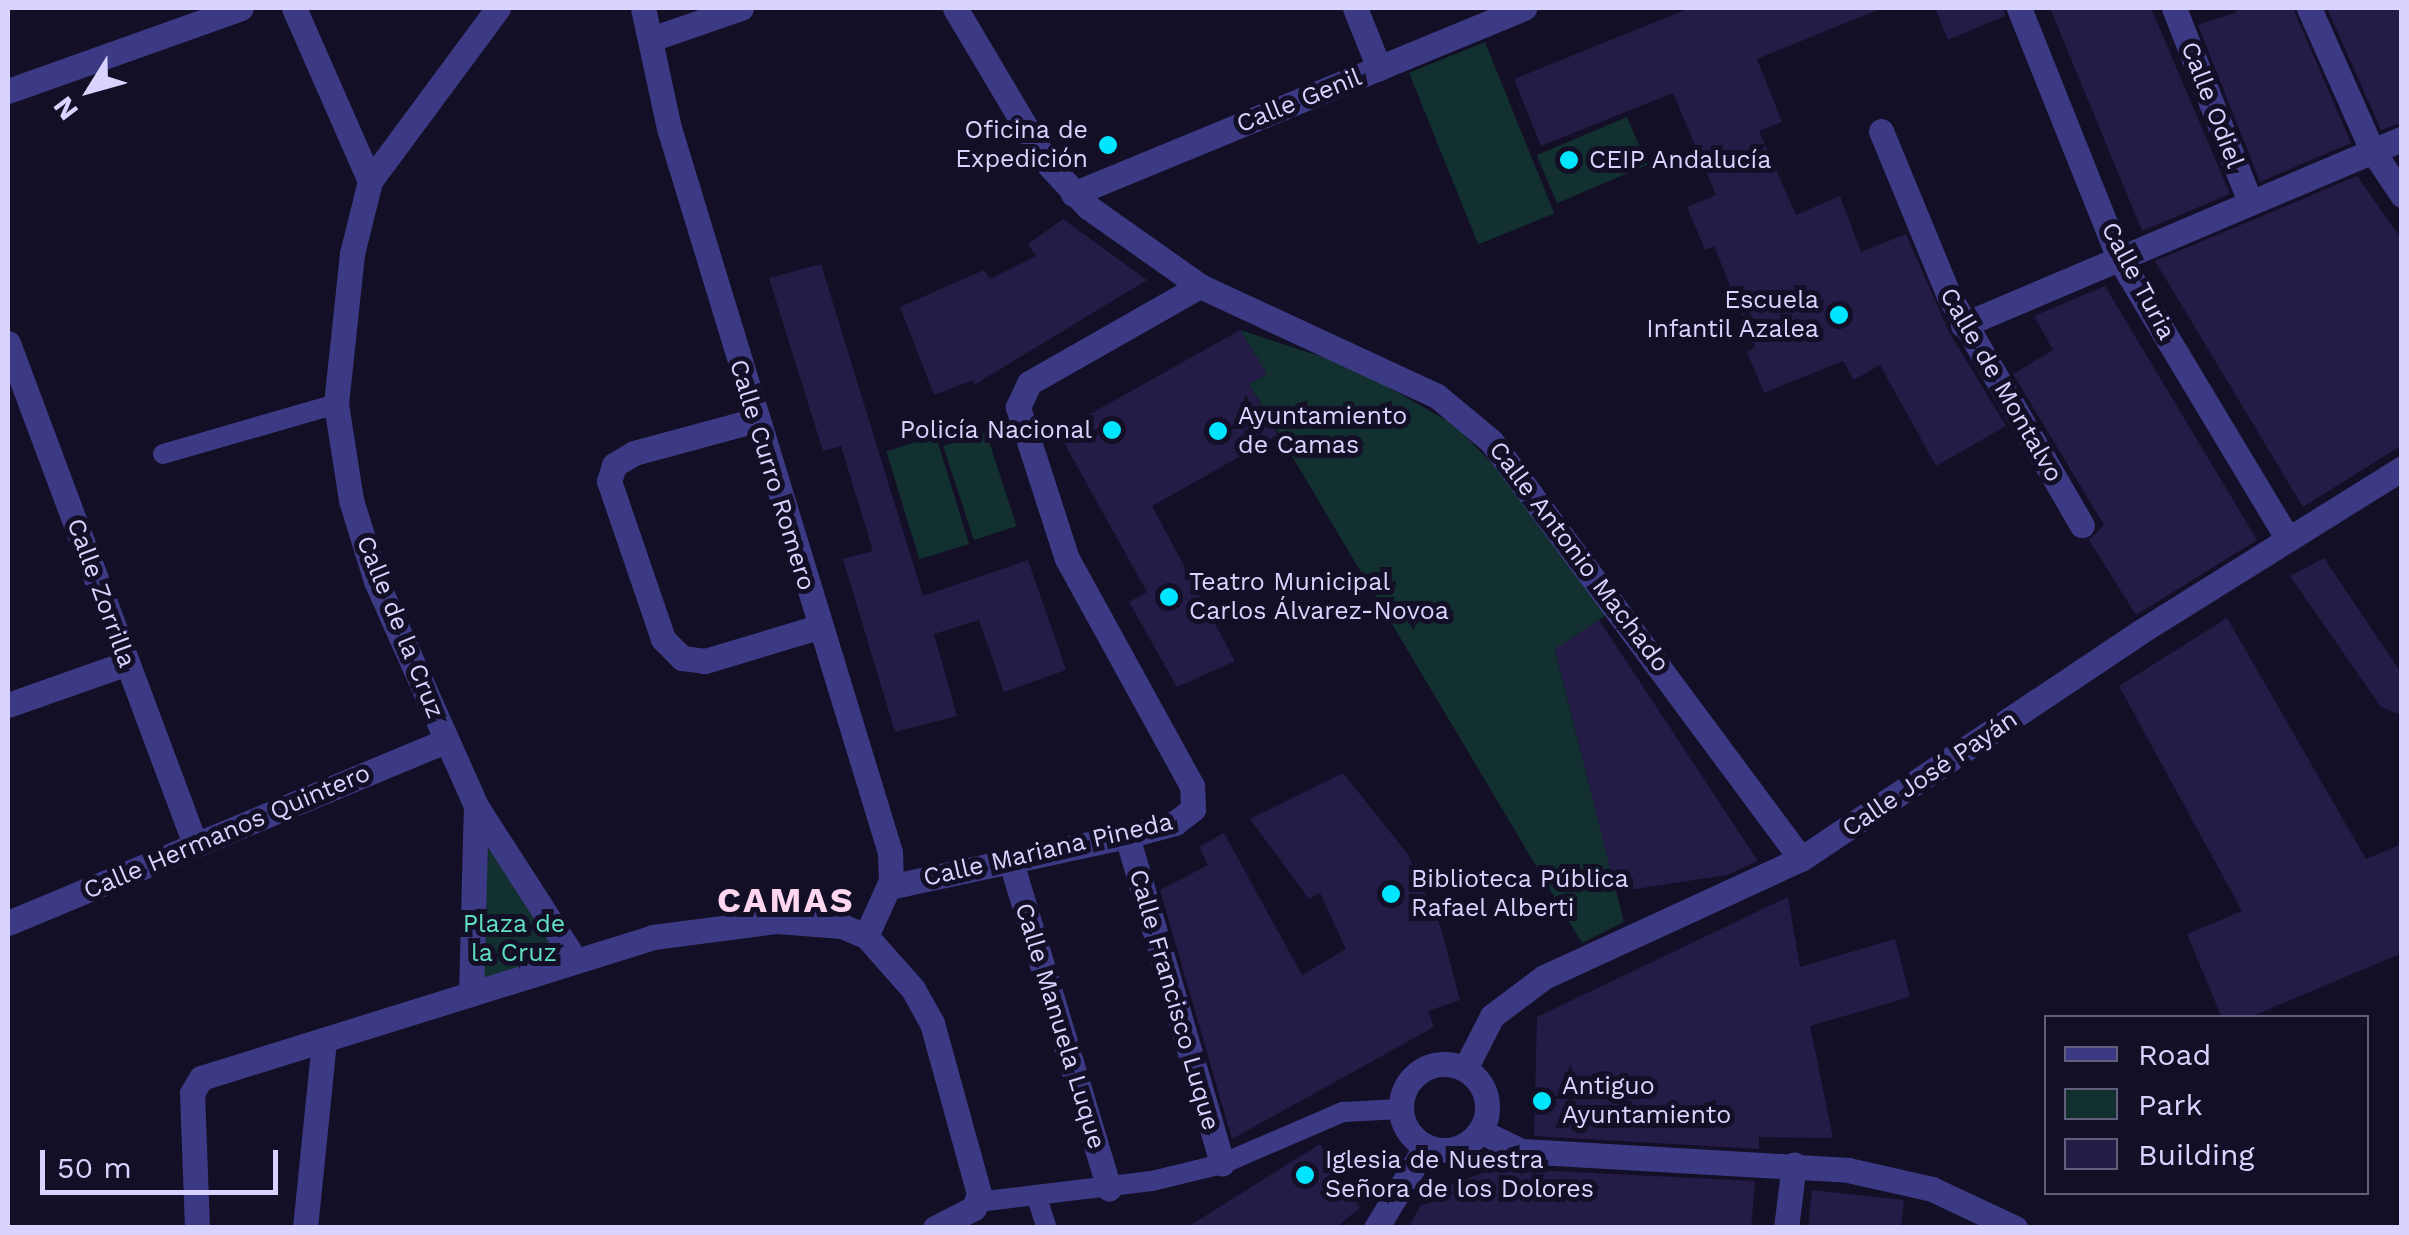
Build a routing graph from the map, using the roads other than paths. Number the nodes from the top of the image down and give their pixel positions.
1 (241, 8) edge
2 (294, 8) edge
3 (498, 8) edge
4 (643, 8) edge
5 (742, 8) edge
6 (955, 8) edge
7 (1355, 8) edge
8 (1524, 8) edge
9 (2019, 8) edge
10 (2309, 8) edge
11 (2182, 10) edge
12 (654, 38) junction
13 (1380, 68) junction
14 (8, 91) edge
15 (1881, 131) dead end
16 (2402, 139) edge
17 (2372, 150) junction
18 (370, 181) junction
19 (1072, 194) junction
20 (2402, 195) edge
21 (2250, 202) junction
22 (2119, 258) junction
23 (1200, 286) junction
24 (1964, 325) junction
25 (9, 353) edge
26 (336, 404) junction
27 (756, 420) junction
28 (163, 454) dead end
29 (2402, 468) edge
30 (2082, 525) dead end
31 (2288, 539) junction
32 (818, 626) junction
33 (127, 663) junction
34 (8, 705) edge
35 (446, 740) junction
36 (476, 806) junction
37 (1127, 836) junction
38 (194, 844) junction
39 (1802, 858) junction
40 (1011, 862) junction
41 (889, 887) junction
42 (8, 923) edge
43 (866, 936) junction
44 (576, 961) junction
45 (472, 994) junction
46 (324, 1042) junction
47 (1464, 1069) junction
48 (1402, 1109) junction
49 (1480, 1131) junction
50 (1426, 1146) junction
51 (1222, 1164) junction
52 (1794, 1164) junction
53 (1109, 1189) junction
54 (1037, 1198) junction
55 (978, 1202) junction
56 (197, 1228) edge
57 (305, 1228) edge
58 (936, 1228) edge
59 (1047, 1228) edge
60 (1376, 1228) edge
61 (1786, 1228) edge
62 (2015, 1228) edge

1 - 14 street
2 - 18 street
3 - 18 street, Calle de la Cruz
4 - 12 street, Calle Curro Romero
5 - 12 street
6 - 19 street, Calle Antonio Machado
7 - 13 street
8 - 13 street, Calle Genil
9 - 22 street, Calle Turia
10 - 17 street
11 - 21 street, Calle Odiel
12 - 27 street, Calle Curro Romero
13 - 19 street, Calle Genil
15 - 24 street, Calle de Montalvo
16 - 17 street
17 - 20 street
17 - 21 street
18 - 26 street, Calle de la Cruz
19 - 23 street, Calle Antonio Machado
21 - 22 street
22 - 24 street
22 - 31 street, Calle Turia
23 - 37 street, Calle Mariana Pineda
23 - 39 street, Calle Antonio Machado
24 - 30 street, Calle de Montalvo
25 - 33 street, Calle Zorrilla
26 - 28 street
26 - 35 street, Calle de la Cruz
27 - 32 street, Calle Curro Romero
27 - 32 street
29 - 31 street, Calle José Payán
31 - 39 street, Calle José Payán
32 - 41 street, Calle Curro Romero
33 - 34 street
33 - 38 street, Calle Zorrilla
35 - 36 street, Calle de la Cruz
35 - 38 street, Calle Hermanos Quintero
36 - 44 street, Calle de la Cruz
36 - 45 street, Calle de la Cruz
37 - 40 street, Calle Mariana Pineda
37 - 51 street, Calle Francisco Luque
38 - 42 street, Calle Hermanos Quintero
39 - 47 street, Calle José Payán
40 - 41 street, Calle Mariana Pineda
40 - 53 street, Calle Manuela Luque
41 - 43 street, Calle Curro Romero
43 - 44 street
43 - 55 street
44 - 45 street
45 - 46 street
46 - 56 street
46 - 57 street
47 - 48 street
47 - 49 street
48 - 50 street
48 - 51 street
49 - 50 street
49 - 52 street
50 - 60 street
51 - 53 street
52 - 61 street
52 - 62 street
53 - 54 street
54 - 55 street
54 - 59 street
55 - 58 street

